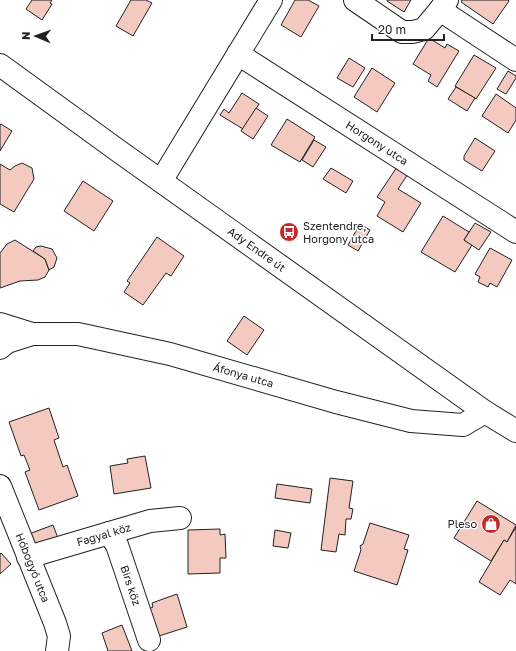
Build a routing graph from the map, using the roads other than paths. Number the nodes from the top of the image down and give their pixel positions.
1 (271, 0) edge
2 (355, 0) edge
3 (443, 5) edge
4 (238, 54) junction
5 (516, 60) edge
6 (0, 65) edge
7 (161, 181) junction
8 (516, 232) edge
9 (0, 324) edge
10 (32, 334) junction
11 (0, 348) edge
12 (485, 412) junction
13 (516, 431) edge
14 (0, 486) edge
15 (180, 518) dead end
16 (109, 533) junction
17 (28, 557) junction
18 (149, 640) dead end
19 (57, 651) edge

1 - 4 street
2 - 3 street
3 - 5 street
4 - 7 street
4 - 8 street, Horgony utca
6 - 7 street, Ady Endre út
7 - 12 street, Ady Endre út
9 - 10 street
10 - 11 street, Áfonya utca
10 - 12 street, Áfonya utca
12 - 13 street, Ady Endre út
14 - 17 street, Hóbogyó utca
15 - 16 street, Fagyal köz
16 - 17 street, Fagyal köz
16 - 18 street, Birs köz
17 - 19 street, Hóbogyó utca

